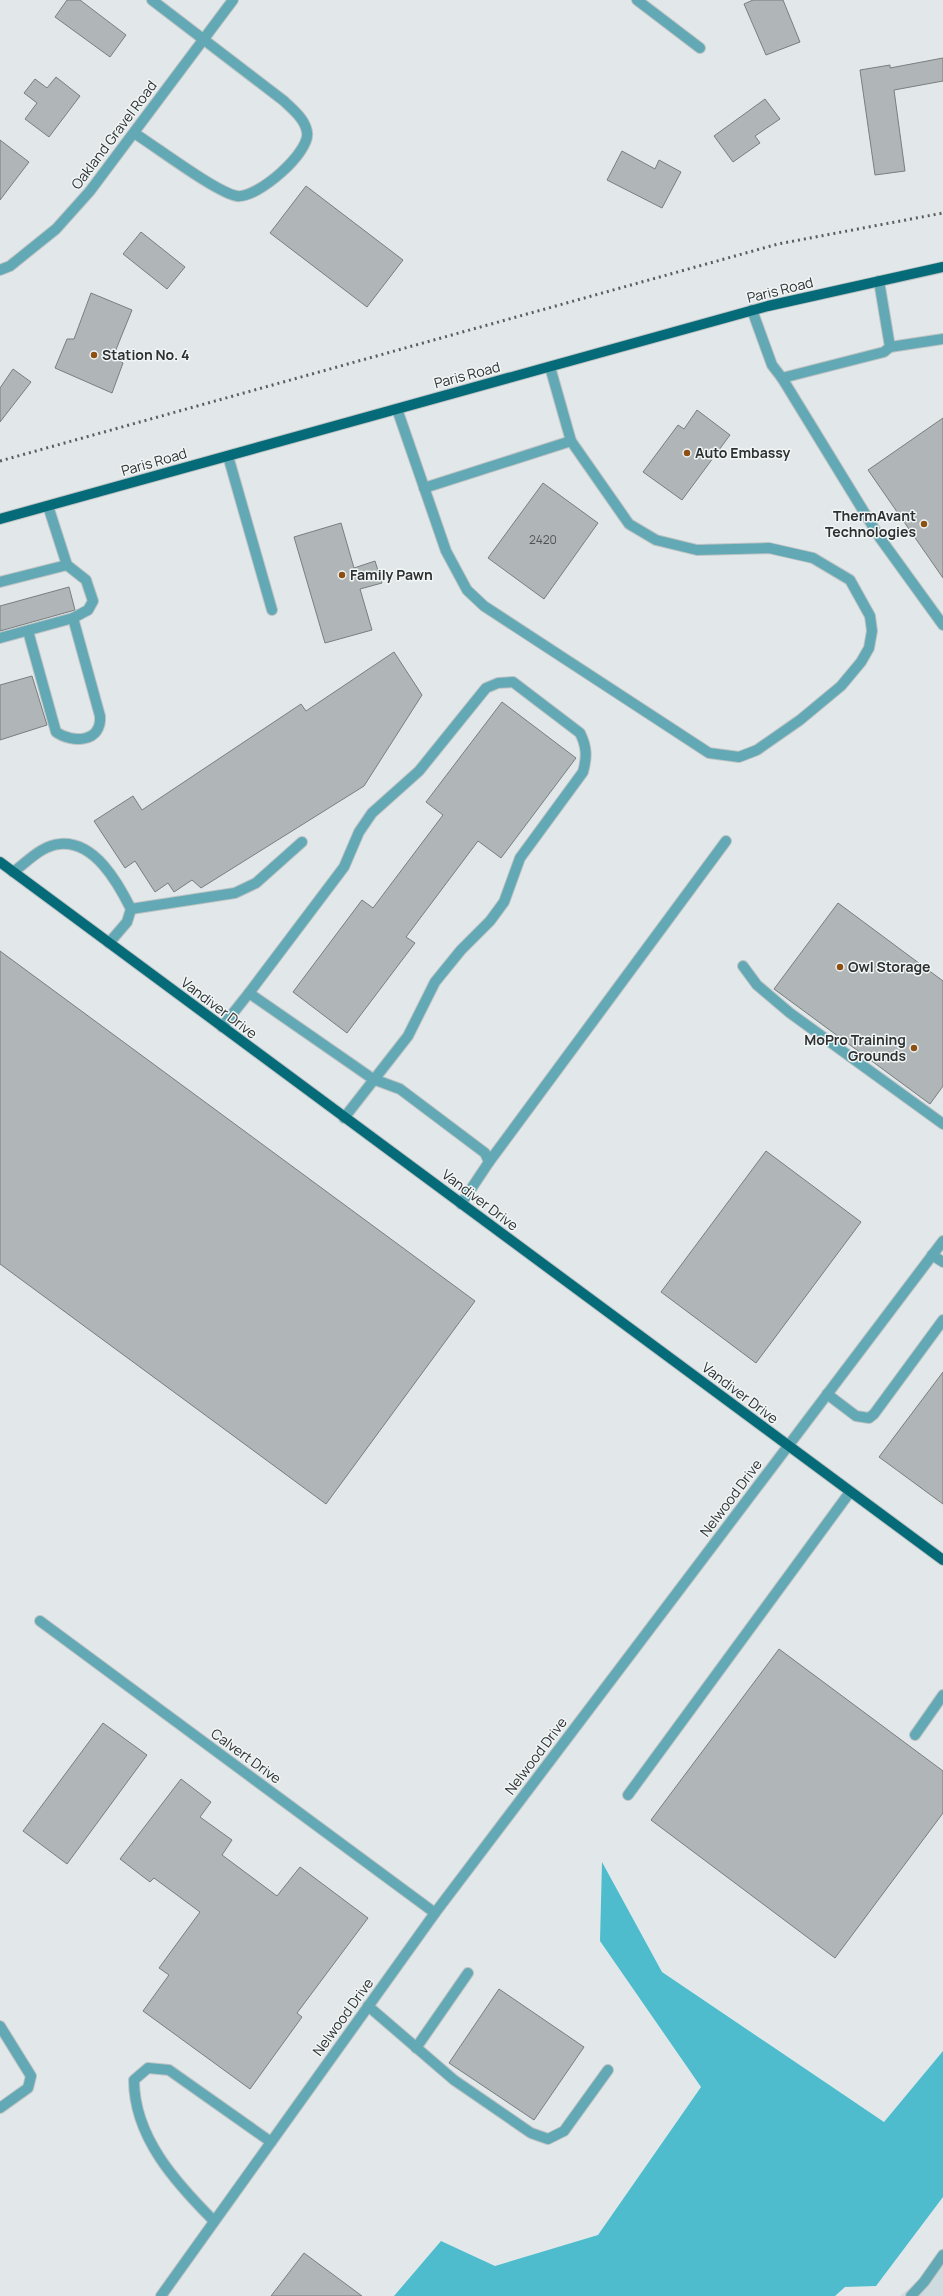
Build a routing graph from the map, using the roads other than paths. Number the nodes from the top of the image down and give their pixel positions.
1 (152, 0) edge
2 (233, 0) edge
3 (637, 0) edge
4 (204, 39) junction
5 (700, 48) dead end
6 (134, 133) junction
7 (943, 267) edge
8 (0, 270) edge
9 (879, 281) junction
10 (752, 310) junction
11 (943, 339) edge
12 (890, 347) junction
13 (550, 367) junction
14 (782, 378) junction
15 (397, 409) junction
16 (571, 441) junction
17 (228, 456) junction
18 (424, 488) junction
19 (48, 506) junction
20 (0, 519) edge
21 (67, 564) junction
22 (0, 582) edge
23 (272, 610) dead end
24 (73, 618) junction
25 (943, 625) edge
26 (28, 631) junction
27 (0, 638) edge
28 (726, 841) dead end
29 (302, 842) dead end
30 (0, 862) edge
31 (13, 872) junction
32 (131, 909) junction
33 (109, 943) junction
34 (743, 966) dead end
35 (249, 993) junction
36 (222, 1027) junction
37 (373, 1079) junction
38 (344, 1118) junction
39 (943, 1124) edge
40 (489, 1162) junction
41 (461, 1204) junction
42 (943, 1241) edge
43 (932, 1255) junction
44 (943, 1262) edge
45 (943, 1320) edge
46 (827, 1394) junction
47 (788, 1446) junction
48 (850, 1492) junction
49 (943, 1560) edge
50 (40, 1621) dead end
51 (943, 1695) edge
52 (915, 1735) dead end
53 (628, 1796) dead end
54 (435, 1912) junction
55 (468, 1973) dead end
56 (368, 2006) junction
57 (0, 2026) edge
58 (416, 2048) junction
59 (608, 2070) dead end
60 (0, 2108) edge
61 (271, 2142) junction
62 (214, 2221) junction
63 (943, 2255) edge
64 (161, 2296) edge
65 (911, 2296) edge

1 - 4 street
2 - 4 street, Oakland Gravel Road
3 - 5 street
4 - 6 street, Oakland Gravel Road
4 - 6 street
6 - 8 street, Oakland Gravel Road
7 - 9 main road, Paris Road
9 - 10 main road, Paris Road
9 - 12 street
10 - 13 main road, Paris Road
10 - 14 street
11 - 12 street
12 - 14 street
13 - 15 main road, Paris Road
13 - 16 street
14 - 25 street
15 - 17 main road, Paris Road
15 - 18 street
16 - 18 street
16 - 18 street
17 - 19 main road, Paris Road
17 - 23 street
19 - 20 main road, Paris Road
19 - 21 street
21 - 22 street
21 - 24 street
24 - 26 street
24 - 26 street
26 - 27 street
28 - 40 street
29 - 32 street
30 - 31 main road, Vandiver Drive
31 - 32 street
31 - 33 main road, Vandiver Drive
32 - 33 street
33 - 36 main road, Vandiver Drive
34 - 39 street
35 - 36 street
35 - 37 street
35 - 37 street
36 - 38 main road, Vandiver Drive
37 - 38 street
37 - 40 street
38 - 41 main road, Vandiver Drive
40 - 41 street
41 - 47 main road, Vandiver Drive
42 - 43 street, Nelwood Drive
43 - 44 street
43 - 46 street, Nelwood Drive
45 - 46 street
46 - 47 street, Nelwood Drive
47 - 48 main road, Vandiver Drive
47 - 54 street, Nelwood Drive
48 - 49 main road, Vandiver Drive
48 - 53 street
50 - 54 street, Calvert Drive
51 - 52 street
54 - 56 street, Nelwood Drive
55 - 58 street
56 - 58 street
56 - 61 street, Nelwood Drive
57 - 60 street
58 - 59 street
61 - 62 street, Nelwood Drive
61 - 62 street
62 - 64 street, Nelwood Drive
63 - 65 street

